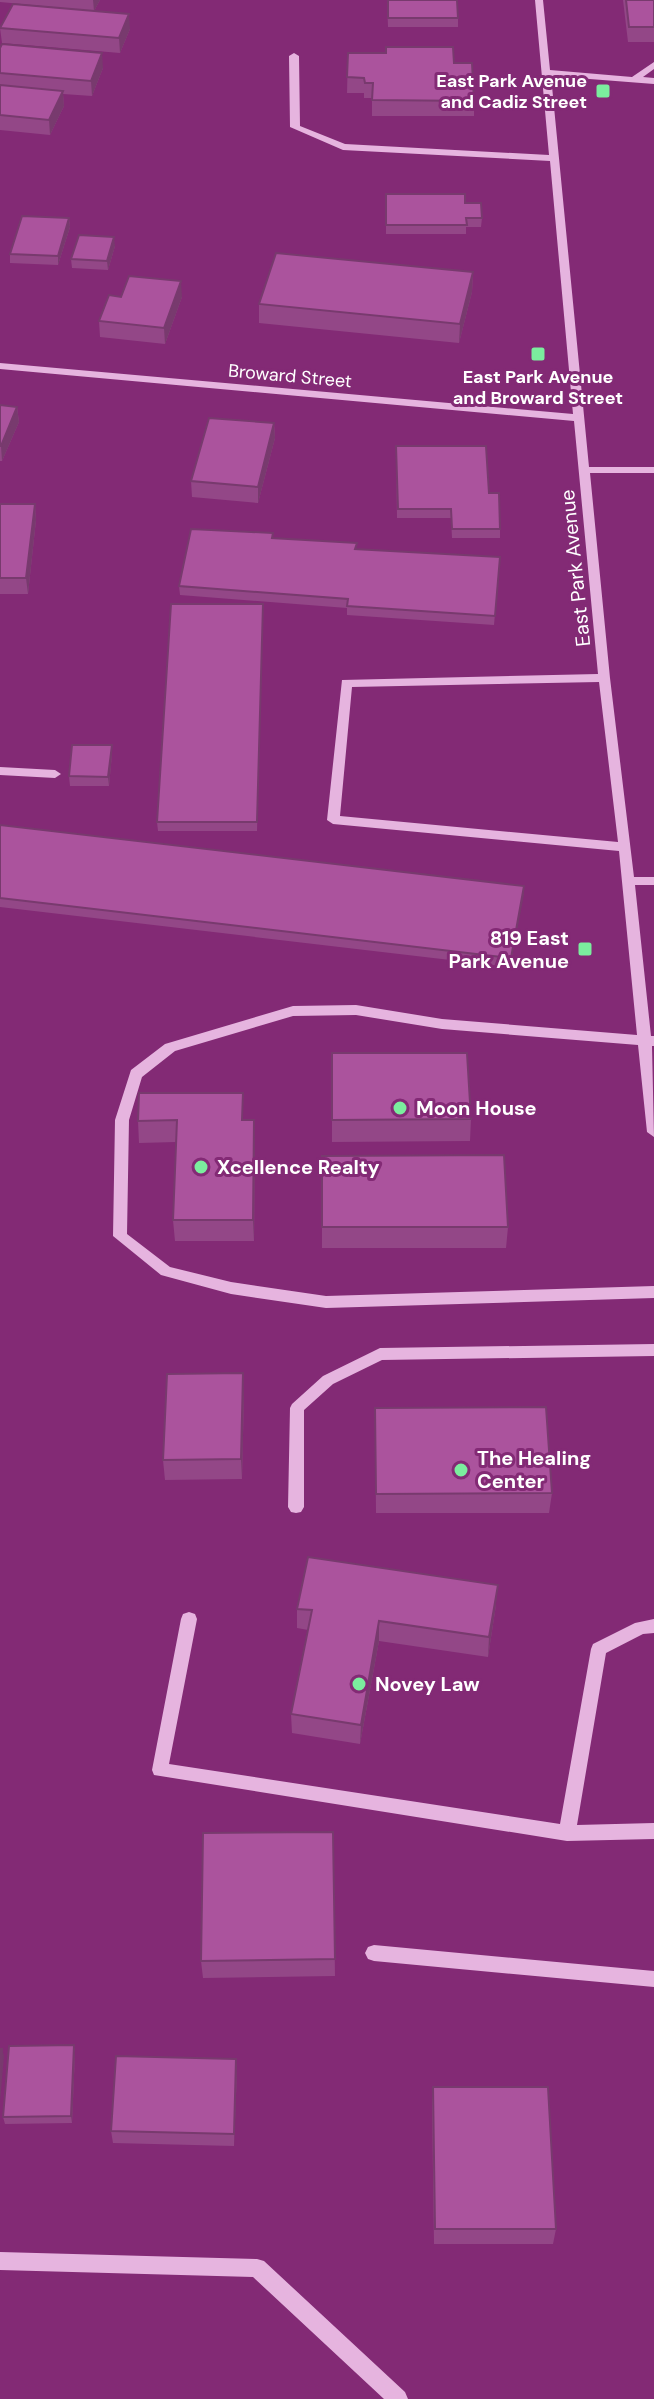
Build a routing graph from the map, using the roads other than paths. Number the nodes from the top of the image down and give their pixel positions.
1 (539, 0) edge
2 (294, 56) dead end
3 (654, 65) edge
4 (547, 73) junction
5 (633, 80) junction
6 (654, 81) edge
7 (554, 158) junction
8 (0, 366) edge
9 (578, 418) junction
10 (583, 470) junction
11 (654, 470) edge
12 (604, 678) junction
13 (0, 771) edge
14 (55, 774) dead end
15 (625, 847) junction
16 (628, 881) junction
17 (654, 881) edge
18 (649, 1041) edge
19 (654, 1132) edge
20 (654, 1292) edge
21 (654, 1350) edge
22 (296, 1507) dead end
23 (189, 1619) dead end
24 (654, 1626) edge
25 (654, 1831) edge
26 (567, 1833) junction
27 (374, 1953) dead end
28 (654, 1979) edge
29 (0, 2261) edge
30 (398, 2399) edge

1 - 4 street, East Park Avenue
2 - 7 street
3 - 5 street
4 - 5 street
4 - 7 street, East Park Avenue
5 - 6 street
7 - 9 street, East Park Avenue
8 - 9 street, Broward Street
9 - 10 street, East Park Avenue
10 - 11 street
10 - 12 street, East Park Avenue
12 - 15 street, East Park Avenue
12 - 15 street
13 - 14 street
15 - 16 street, East Park Avenue
16 - 17 street
16 - 18 street, East Park Avenue
18 - 19 street, East Park Avenue
18 - 20 street
21 - 22 street
23 - 26 street
24 - 26 street
25 - 26 street
27 - 28 street
29 - 30 street

